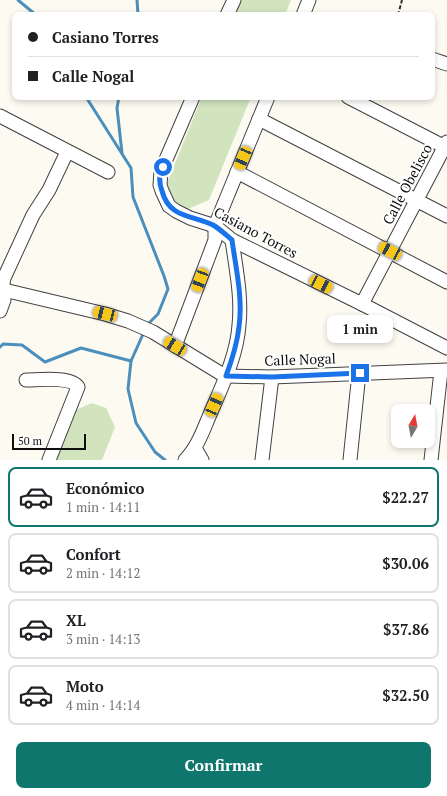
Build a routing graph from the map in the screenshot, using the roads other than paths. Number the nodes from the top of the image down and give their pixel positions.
1 (234, 0) edge
2 (309, 0) edge
3 (228, 12) edge
4 (305, 12) edge
5 (435, 60) edge
6 (447, 64) edge
7 (191, 100) edge
8 (267, 100) edge
9 (354, 100) edge
10 (0, 116) edge
11 (259, 119) junction
12 (446, 146) edge
13 (67, 152) junction
14 (108, 172) dead end
15 (237, 172) junction
16 (416, 200) junction
17 (447, 216) edge
18 (215, 226) junction
19 (232, 240) junction
20 (390, 251) junction
21 (447, 282) edge
22 (2, 289) edge
23 (362, 304) junction
24 (0, 312) edge
25 (175, 346) junction
26 (447, 348) edge
27 (444, 370) edge
28 (360, 373) junction
29 (226, 376) junction
30 (272, 377) junction
31 (26, 380) dead end
32 (195, 448) junction
33 (49, 460) edge
34 (185, 460) edge
35 (202, 460) edge
36 (262, 460) edge
37 (350, 460) edge
38 (431, 460) edge

1 - 3 street
2 - 4 street
5 - 6 street
7 - 18 street, Casiano Torres
8 - 11 street
9 - 12 street
10 - 13 street
11 - 15 street
11 - 16 street
12 - 16 street, Calle Obelisco
13 - 14 street
13 - 22 street
15 - 18 street
15 - 20 street
16 - 17 street
16 - 20 street, Calle Obelisco
18 - 19 street, Casiano Torres
18 - 25 street
19 - 23 street, Casiano Torres
19 - 29 street
20 - 21 street
20 - 23 street, Calle Obelisco
22 - 24 street
22 - 25 street
23 - 26 street, Casiano Torres
25 - 29 street
27 - 28 street, Calle Nogal
27 - 38 street
28 - 30 street, Calle Nogal
28 - 37 street
29 - 30 street, Calle Nogal
29 - 32 street
30 - 36 street
31 - 33 street
32 - 34 street
32 - 35 street

